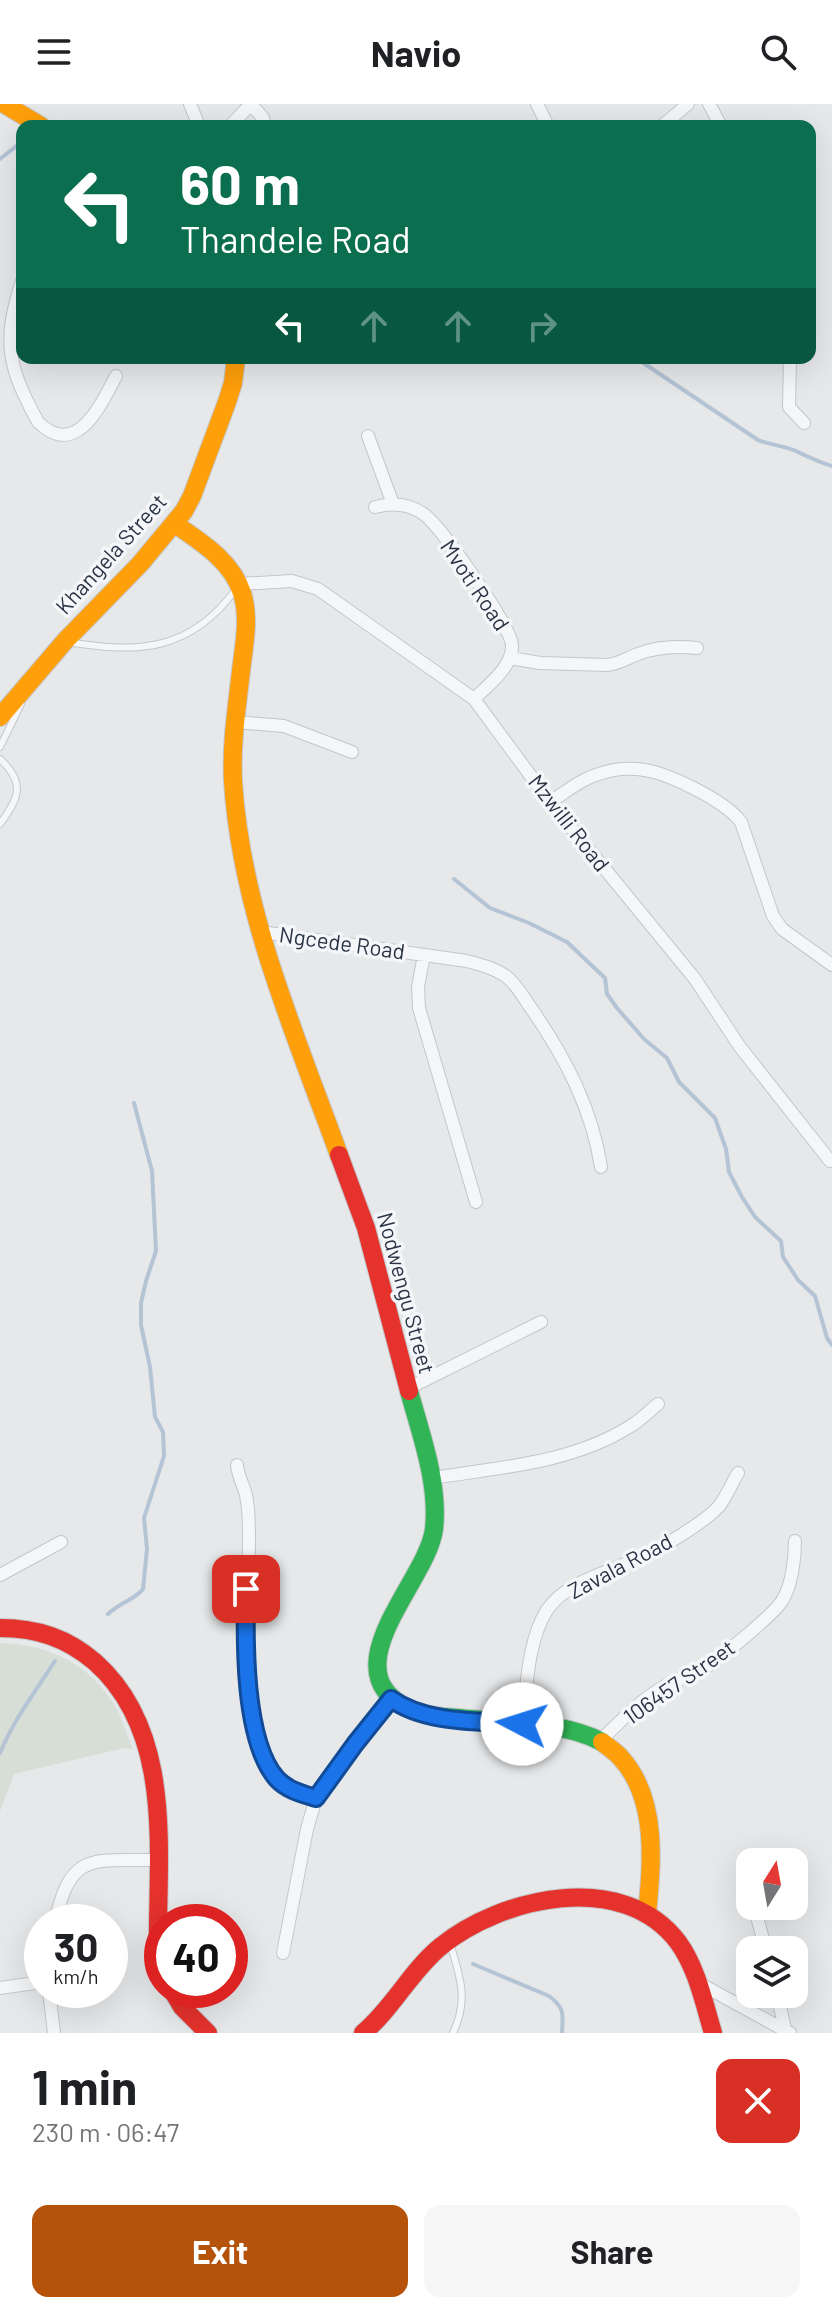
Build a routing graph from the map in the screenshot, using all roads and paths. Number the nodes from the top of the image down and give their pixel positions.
1 (4, 104) edge
2 (251, 104) edge
3 (688, 104) edge
4 (31, 120) edge
5 (236, 120) edge
6 (264, 120) edge
7 (669, 120) edge
8 (16, 300) edge
9 (235, 364) edge
10 (790, 364) edge
11 (116, 376) dead end
12 (804, 423) dead end
13 (368, 436) dead end
14 (393, 504) junction
15 (375, 507) dead end
16 (175, 524) junction
17 (239, 584) junction
18 (65, 641) junction
19 (697, 648) dead end
20 (510, 658) junction
21 (35, 675) junction
22 (474, 699) junction
23 (0, 717) edge
24 (235, 722) junction
25 (0, 747) edge
26 (352, 752) dead end
27 (0, 759) edge
28 (550, 802) junction
29 (0, 824) edge
30 (261, 932) junction
31 (424, 955) junction
32 (832, 965) edge
33 (830, 1161) dead end
34 (601, 1167) dead end
35 (476, 1202) dead end
36 (541, 1322) dead end
37 (407, 1389) junction
38 (658, 1404) dead end
39 (237, 1465) dead end
40 (738, 1473) dead end
41 (432, 1478) junction
42 (795, 1541) dead end
43 (61, 1542) dead end
44 (0, 1575) edge
45 (0, 1628) edge
46 (391, 1699) junction
47 (522, 1724) junction
48 (601, 1740) junction
49 (316, 1798) junction
50 (157, 1860) junction
51 (59, 1904) edge
52 (157, 1904) edge
53 (647, 1914) junction
54 (449, 1940) junction
55 (283, 1953) dead end
56 (697, 1982) junction
57 (24, 1985) edge
58 (0, 1988) edge
59 (51, 2008) edge
60 (183, 2008) edge
61 (781, 2008) edge
62 (787, 2032) edge
63 (54, 2033) edge
64 (208, 2033) edge
65 (363, 2033) edge
66 (453, 2033) edge
67 (713, 2033) edge

1 - 4 street
2 - 5 street
2 - 6 street
3 - 7 street
8 - 11 street
9 - 16 street, Khangela Street
10 - 12 street
13 - 14 street
14 - 15 street
14 - 20 street, Mvoti Road
16 - 17 street, Nodwengu Street
16 - 18 street, Khangela Street
17 - 18 lane
17 - 22 street, Mzwilli Road
17 - 24 street, Nodwengu Street
18 - 21 street, Khangela Street
19 - 20 street
20 - 22 street, Mvoti Road
21 - 23 street, Khangela Street
21 - 25 lane
22 - 28 street, Mzwilli Road
24 - 26 street
24 - 30 street, Nodwengu Street
27 - 29 lane
28 - 32 street
28 - 33 street, Mzwilli Road
30 - 31 street, Ngcede Road
30 - 37 street, Nodwengu Street
31 - 34 street, Ngcede Road
31 - 35 street, Ngcede Road
36 - 37 street
37 - 41 street, Nodwengu Street
38 - 41 street
39 - 49 street
40 - 47 street, Zavala Road
41 - 46 street, Nodwengu Street
42 - 48 street, 106457 Street
43 - 44 street
45 - 50 street
46 - 47 street
46 - 49 street
47 - 48 street
48 - 53 street
49 - 55 street
50 - 51 street
50 - 52 street
53 - 54 street
53 - 56 street
54 - 65 street
54 - 66 lane
56 - 62 street
56 - 67 street
57 - 58 street
59 - 63 street
60 - 64 street
61 - 62 street

